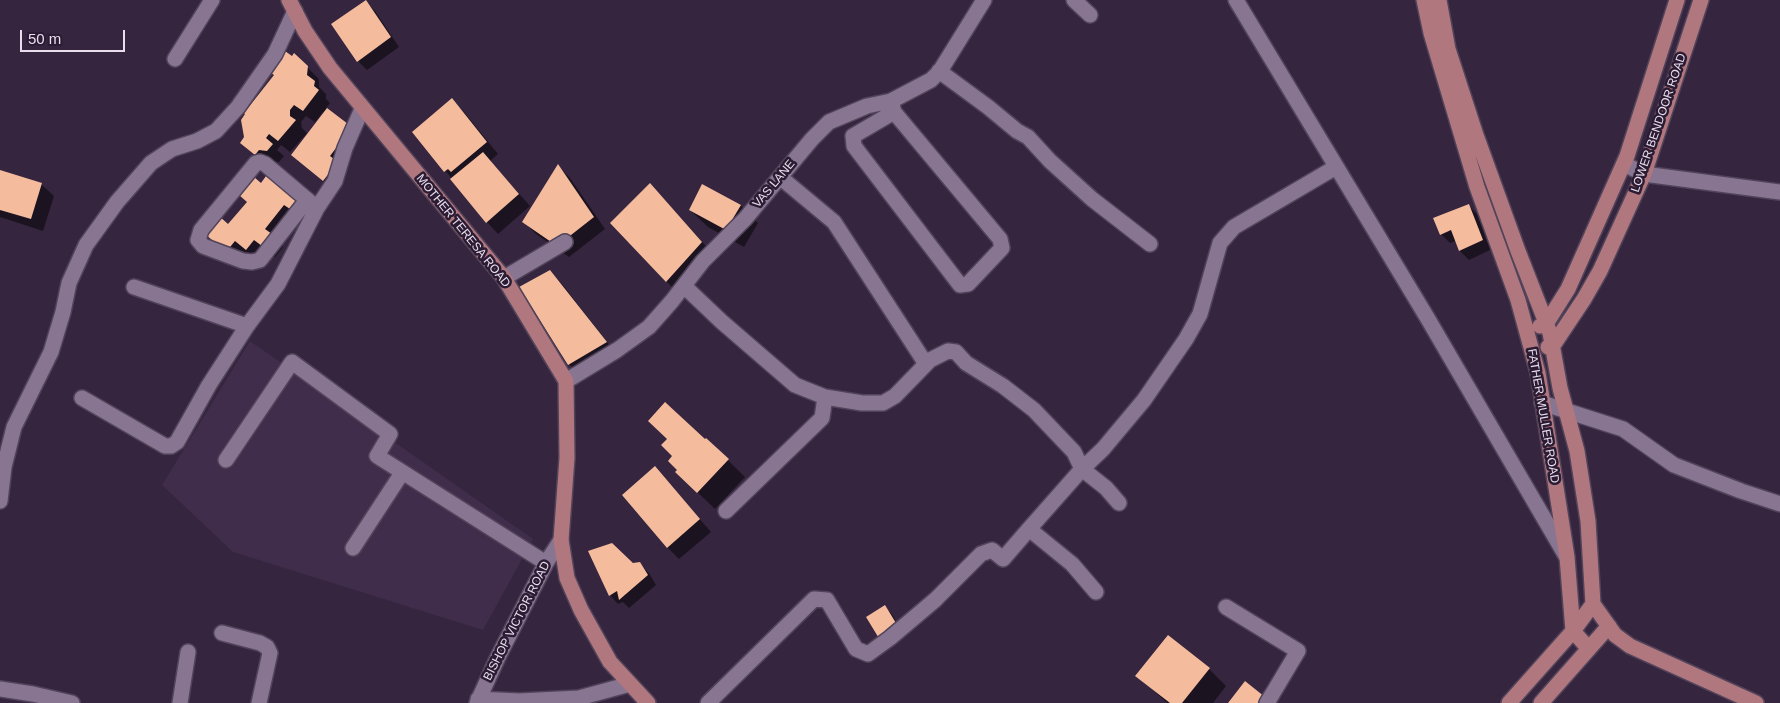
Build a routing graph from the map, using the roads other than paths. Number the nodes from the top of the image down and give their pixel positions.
1 (212, 0) edge
2 (1074, 0) edge
3 (1236, 0) edge
4 (1424, 0) edge
5 (1439, 0) edge
6 (1677, 0) edge
7 (1701, 0) edge
8 (979, 2) edge
9 (292, 6) edge
10 (1090, 15) dead end
11 (175, 59) dead end
12 (939, 71) junction
13 (893, 106) junction
14 (362, 109) junction
15 (1624, 164) junction
16 (1336, 167) junction
17 (1644, 174) junction
18 (780, 177) junction
19 (1780, 192) edge
20 (312, 204) junction
21 (565, 242) dead end
22 (1150, 244) dead end
23 (504, 278) junction
24 (684, 286) junction
25 (134, 287) dead end
26 (1546, 324) junction
27 (247, 326) junction
28 (1526, 329) junction
29 (1552, 347) junction
30 (1532, 350) junction
31 (926, 364) junction
32 (566, 381) junction
33 (825, 397) junction
34 (82, 398) dead end
35 (1542, 403) junction
36 (1566, 411) junction
37 (226, 460) dead end
38 (1082, 469) junction
39 (402, 473) junction
40 (0, 501) edge
41 (1119, 503) dead end
42 (1780, 504) edge
43 (726, 511) dead end
44 (1029, 529) junction
45 (561, 540) junction
46 (353, 548) dead end
47 (1567, 557) junction
48 (546, 563) junction
49 (1096, 592) dead end
50 (1594, 604) junction
51 (1226, 607) dead end
52 (1609, 626) junction
53 (1573, 632) junction
54 (222, 633) dead end
55 (1589, 649) junction
56 (188, 652) dead end
57 (630, 684) junction
58 (0, 690) edge
59 (477, 701) edge
60 (72, 703) edge
61 (180, 703) edge
62 (259, 703) edge
63 (648, 703) edge
64 (708, 703) edge
65 (1267, 703) edge
66 (1509, 703) edge
67 (1541, 703) edge
68 (1756, 703) edge

1 - 11 street
2 - 10 street
3 - 16 street
4 - 28 main road, FATHER MULLER ROAD
5 - 26 main road
6 - 15 main road
7 - 17 main road, LOWER BENDOOR ROAD
8 - 12 street, VAS LANE
9 - 14 main road, MOTHER TERESA ROAD
9 - 40 street
12 - 13 street, VAS LANE
12 - 22 street
13 - 13 street
13 - 18 street, VAS LANE
14 - 20 street
14 - 23 main road, MOTHER TERESA ROAD
15 - 17 street
15 - 26 main road
16 - 38 street
16 - 47 street
17 - 19 street
17 - 29 main road, LOWER BENDOOR ROAD
18 - 24 street, VAS LANE
18 - 31 street
20 - 20 street
20 - 27 street
21 - 23 street
23 - 32 main road, MOTHER TERESA ROAD
24 - 32 street, VAS LANE
24 - 33 street
25 - 27 street
26 - 28 main road
26 - 29 main road
27 - 34 street
28 - 30 main road, FATHER MULLER ROAD
29 - 30 main road
29 - 36 main road
30 - 35 main road, FATHER MULLER ROAD
31 - 33 street
31 - 38 street
32 - 45 main road, MOTHER TERESA ROAD
33 - 43 street
35 - 36 street
35 - 47 main road, FATHER MULLER ROAD
36 - 42 street
36 - 50 main road
37 - 39 street
38 - 41 street
38 - 44 street
39 - 46 street
39 - 48 street
44 - 49 street
44 - 64 street
45 - 48 street, BISHOP VICTOR ROAD
45 - 57 main road, MOTHER TERESA ROAD
47 - 53 main road, FATHER MULLER ROAD
48 - 59 street, BISHOP VICTOR ROAD
50 - 52 main road
50 - 53 main road
51 - 65 street
52 - 55 main road
52 - 68 main road
53 - 55 main road
53 - 66 main road
54 - 62 street
55 - 67 main road
56 - 61 street
57 - 59 street
57 - 63 main road, MOTHER TERESA ROAD
58 - 60 street

